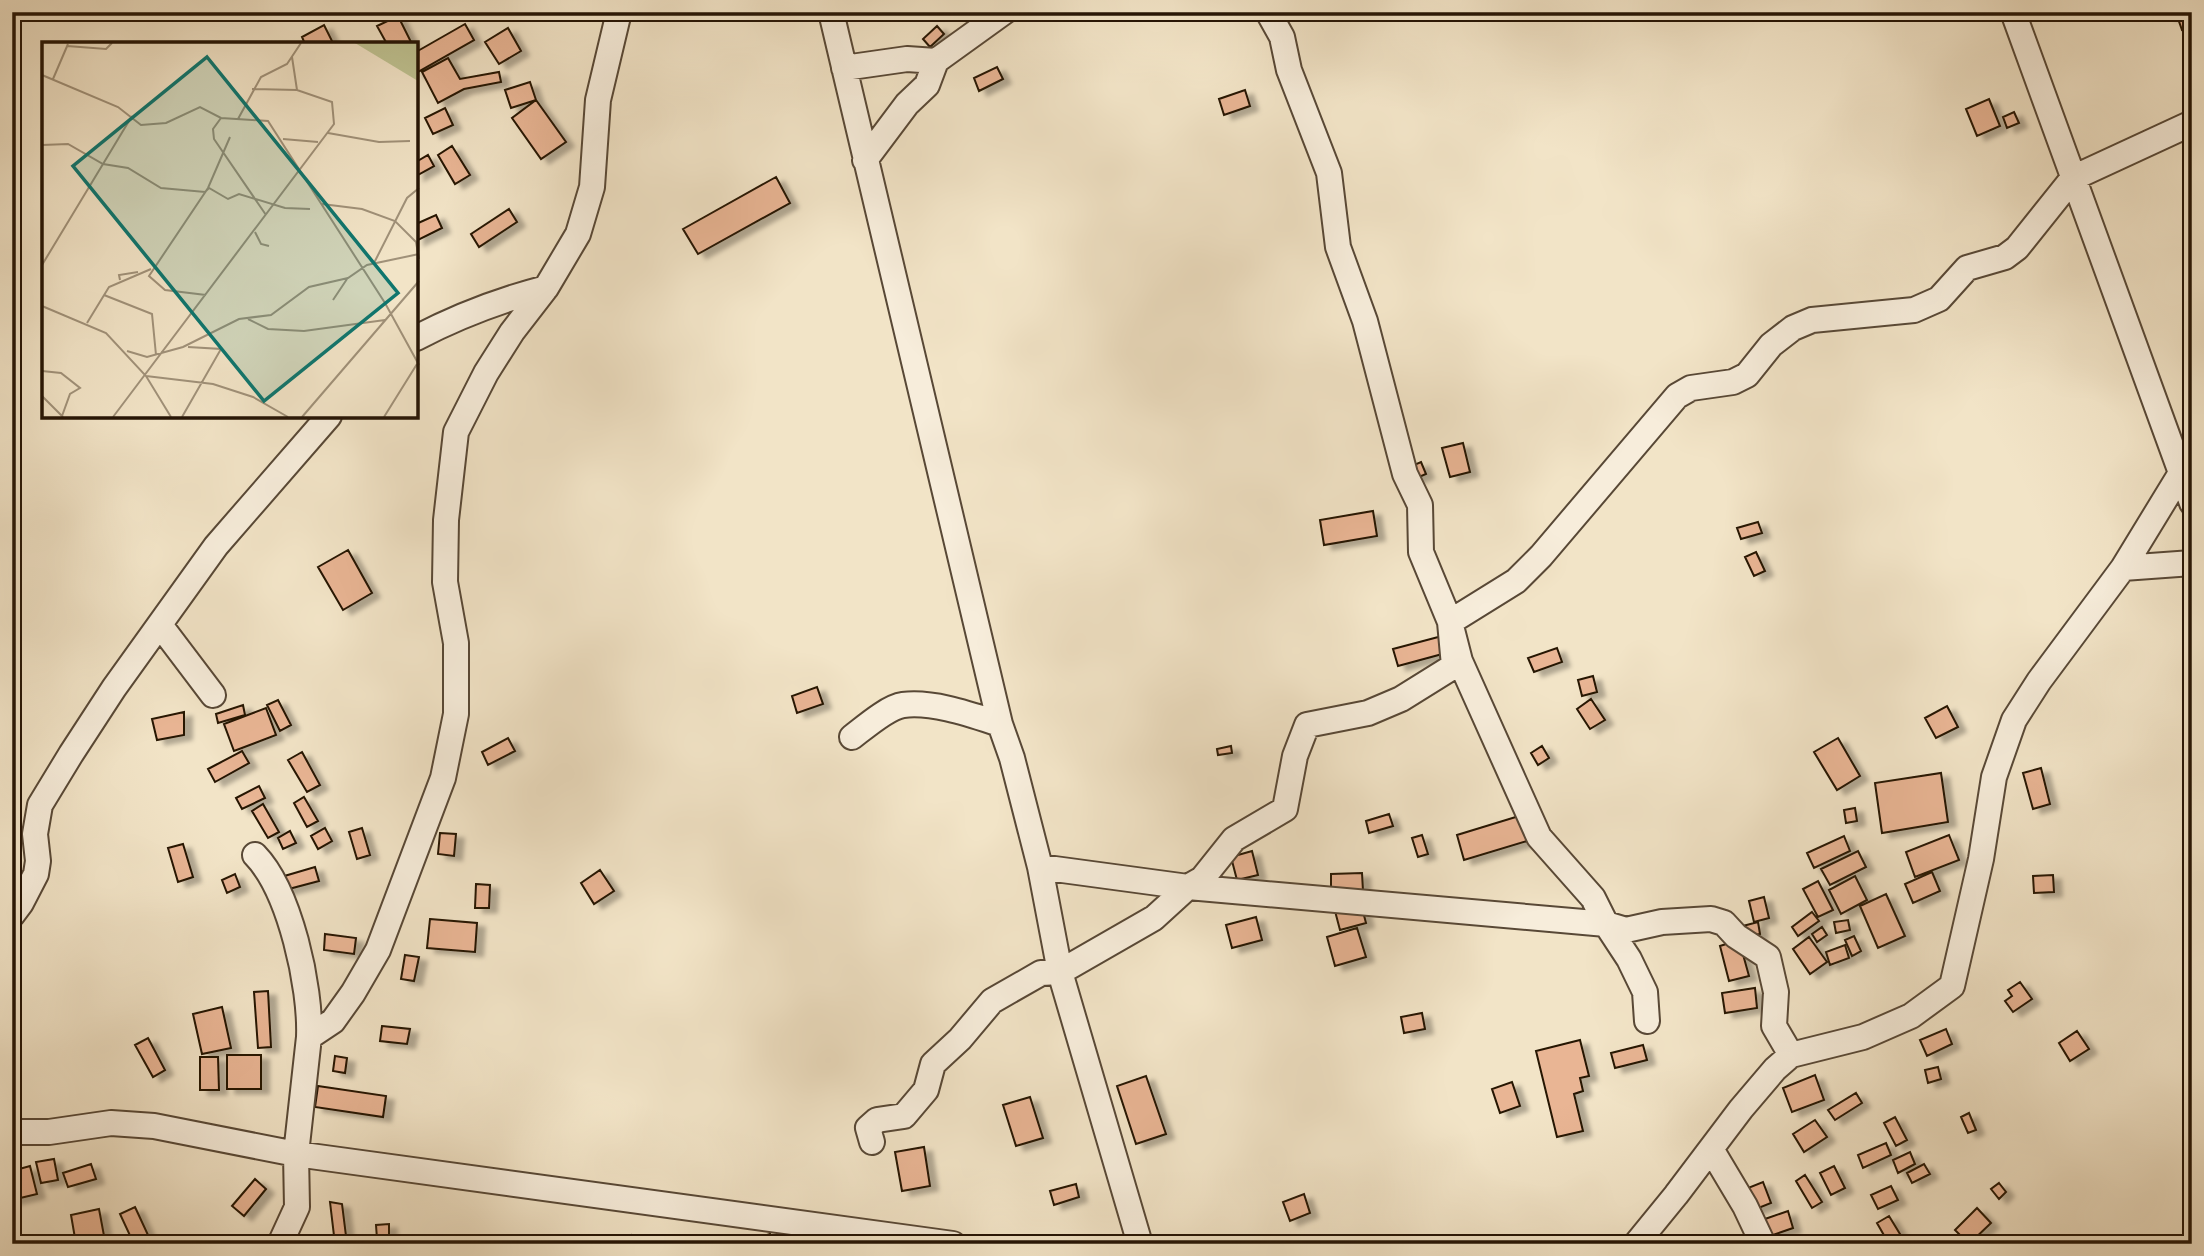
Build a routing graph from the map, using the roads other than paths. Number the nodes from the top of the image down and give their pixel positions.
1 (619, 12) edge
2 (831, 12) edge
3 (1004, 12) edge
4 (1268, 12) edge
5 (2013, 12) edge
6 (936, 61) junction
7 (844, 68) junction
8 (2192, 123) edge
9 (865, 160) junction
10 (2073, 178) junction
11 (546, 288) junction
12 (418, 337) edge
13 (327, 418) edge
14 (2181, 474) junction
15 (2192, 503) edge
16 (2192, 563) edge
17 (2123, 568) junction
18 (1450, 622) junction
19 (160, 625) junction
20 (213, 695) dead end
21 (1000, 724) junction
22 (852, 737) dead end
23 (255, 855) dead end
24 (1040, 867) junction
25 (1188, 887) junction
26 (12, 915) edge
27 (1606, 924) junction
28 (1052, 968) junction
29 (1647, 1021) dead end
30 (309, 1037) junction
31 (1791, 1055) junction
32 (12, 1132) edge
33 (872, 1142) dead end
34 (1712, 1149) junction
35 (296, 1154) junction
36 (847, 1236) edge
37 (280, 1244) edge
38 (953, 1244) edge
39 (1140, 1244) edge
40 (1636, 1244) edge
41 (1763, 1244) edge

1 - 11 street
2 - 7 street
3 - 6 street
4 - 18 street
5 - 10 street
6 - 7 street
6 - 9 street
7 - 9 street
8 - 10 street
9 - 21 street
10 - 14 street
10 - 18 street
11 - 12 street
11 - 30 street
13 - 19 street
14 - 15 street
14 - 17 street
16 - 17 street
17 - 31 street
18 - 25 street
18 - 27 street
19 - 20 street
19 - 26 street
21 - 22 street
21 - 24 street
23 - 30 street
24 - 25 street
24 - 28 street
25 - 27 street
25 - 28 street
27 - 29 street
27 - 31 street
28 - 33 street
28 - 39 street
30 - 35 street
31 - 34 street
32 - 35 street
34 - 40 street
34 - 41 street
35 - 36 street
35 - 37 street
36 - 38 street

